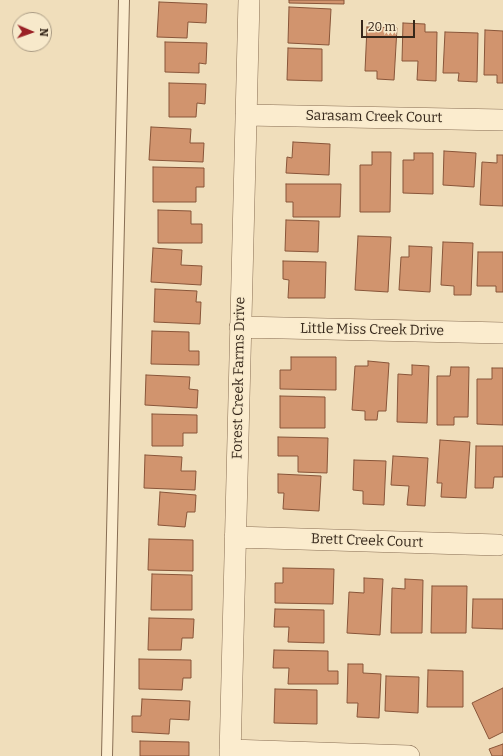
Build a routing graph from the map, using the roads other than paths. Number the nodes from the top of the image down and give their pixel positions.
1 (124, 0) edge
2 (249, 0) edge
3 (246, 115) junction
4 (503, 120) edge
5 (240, 327) junction
6 (503, 333) edge
7 (235, 537) junction
8 (498, 545) dead end
9 (230, 753) edge
10 (107, 756) edge
11 (409, 756) edge

1 - 10 lane
2 - 3 street, Forest Creek Farms Drive
3 - 4 street, Sarasam Creek Court
3 - 5 street, Forest Creek Farms Drive
5 - 6 street, Little Miss Creek Drive
5 - 7 street, Forest Creek Farms Drive
7 - 8 street, Brett Creek Court
7 - 9 street, Forest Creek Farms Drive
9 - 11 street

